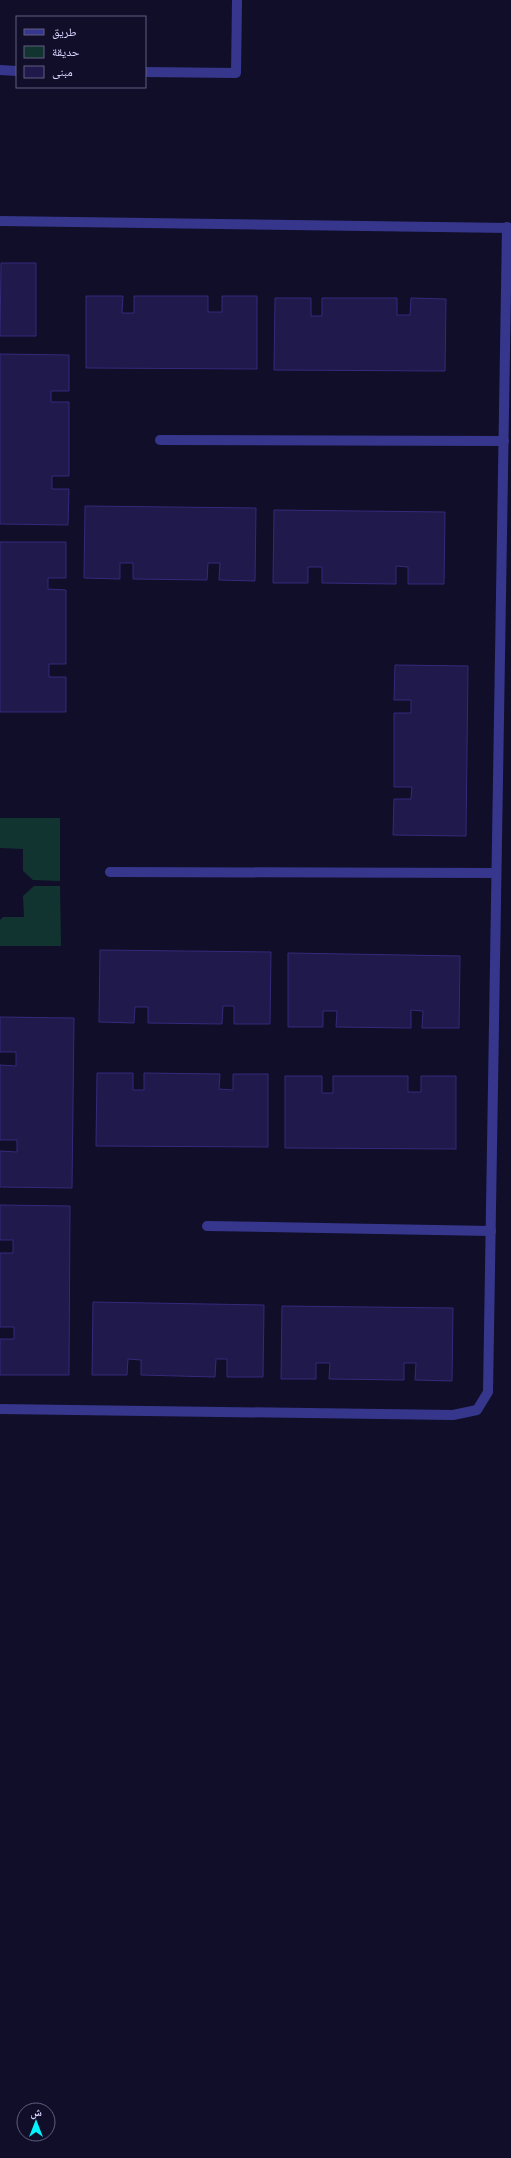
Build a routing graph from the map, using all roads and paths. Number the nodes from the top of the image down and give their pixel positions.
1 (237, 0) edge
2 (0, 70) edge
3 (16, 71) edge
4 (146, 72) edge
5 (0, 221) edge
6 (509, 227) edge
7 (160, 440) dead end
8 (504, 441) junction
9 (110, 872) dead end
10 (496, 873) junction
11 (207, 1226) dead end
12 (491, 1231) junction
13 (0, 1409) edge

1 - 4 street
2 - 3 street
5 - 6 street
6 - 8 street
7 - 8 street
8 - 10 street
9 - 10 street
10 - 12 street
11 - 12 street
12 - 13 street

